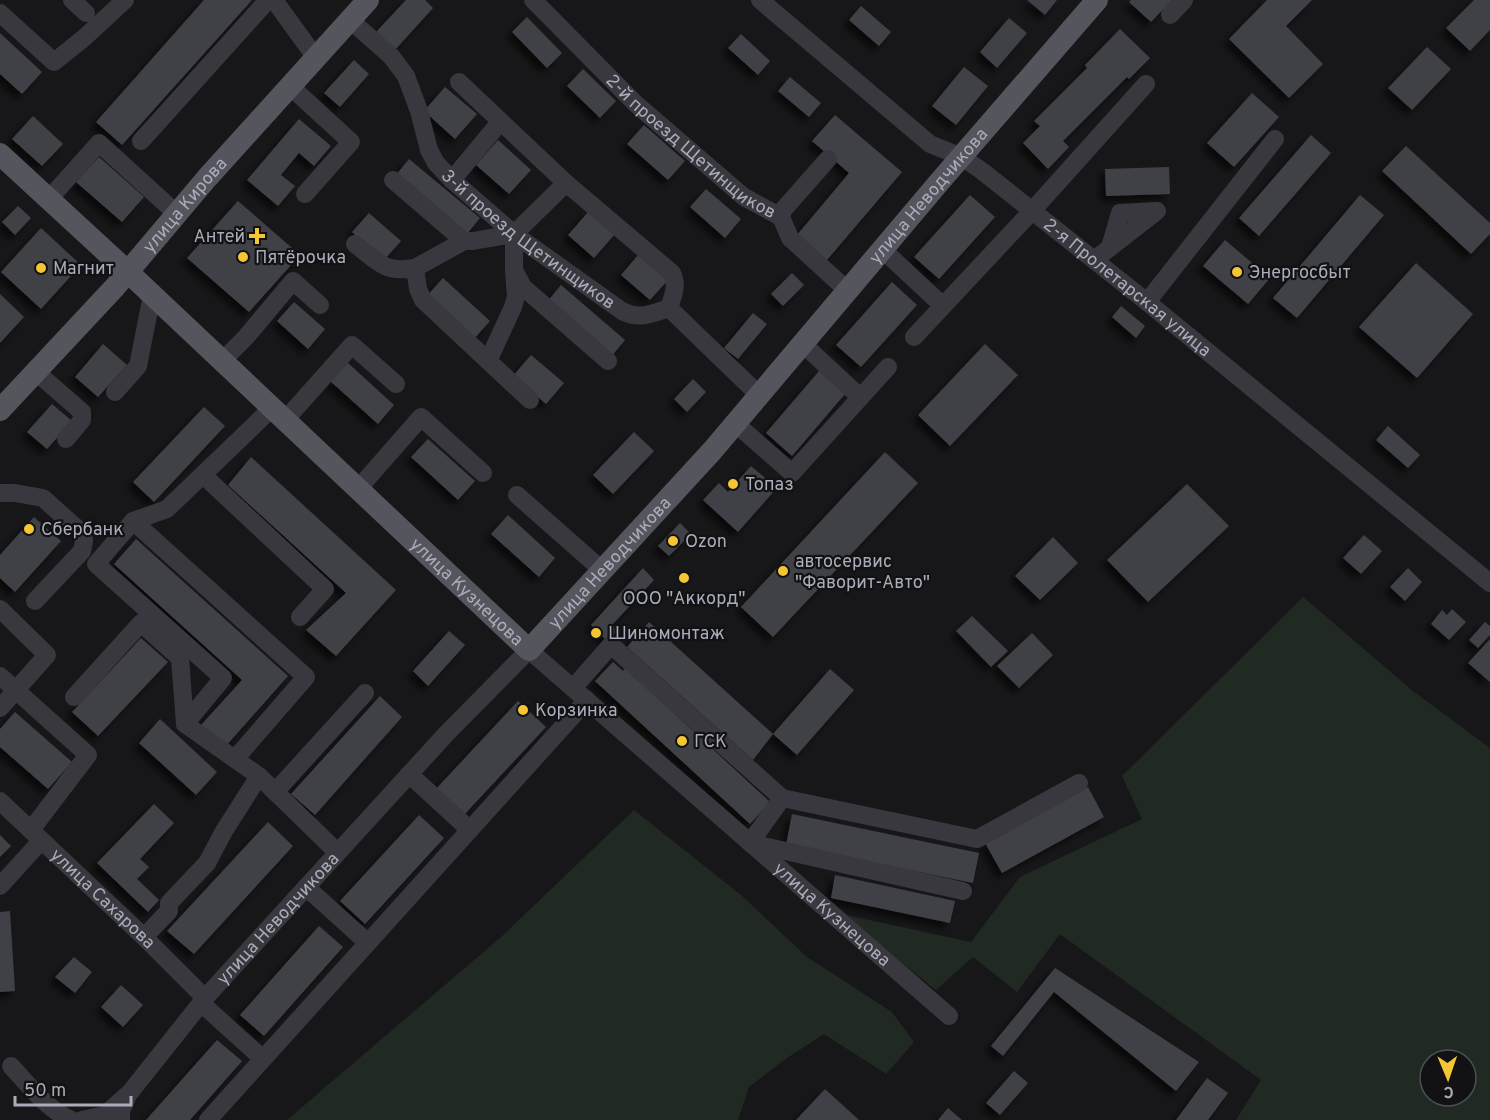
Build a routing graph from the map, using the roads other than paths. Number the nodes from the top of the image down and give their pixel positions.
1 (72, 0) edge
2 (125, 0) edge
3 (268, 0) edge
4 (274, 0) edge
5 (368, 0) edge
6 (532, 0) edge
7 (760, 0) edge
8 (1097, 0) edge
9 (1184, 0) edge
10 (86, 13) dead end
11 (0, 14) edge
12 (1170, 15) dead end
13 (350, 20) junction
14 (316, 58) junction
15 (459, 82) dead end
16 (1146, 84) dead end
17 (291, 87) junction
18 (500, 122) junction
19 (1275, 139) dead end
20 (141, 141) dead end
21 (0, 154) edge
22 (962, 157) junction
23 (828, 159) dead end
24 (393, 180) dead end
25 (452, 180) junction
26 (566, 183) junction
27 (305, 194) dead end
28 (49, 199) junction
29 (1032, 211) junction
30 (177, 214) junction
31 (781, 217) junction
32 (514, 234) junction
33 (464, 241) junction
34 (356, 244) dead end
35 (1110, 247) dead end
36 (883, 250) junction
37 (1094, 260) junction
38 (416, 268) junction
39 (514, 270) junction
40 (128, 272) junction
41 (848, 291) junction
42 (152, 295) junction
43 (1147, 302) junction
44 (320, 305) dead end
45 (943, 306) junction
46 (669, 308) junction
47 (914, 336) dead end
48 (803, 344) junction
49 (222, 361) junction
50 (488, 361) junction
51 (608, 361) dead end
52 (888, 367) dead end
53 (35, 371) junction
54 (396, 384) dead end
55 (115, 392) dead end
56 (759, 395) junction
57 (861, 397) junction
58 (530, 400) dead end
59 (0, 410) edge
60 (278, 414) junction
61 (735, 423) junction
62 (66, 439) dead end
63 (483, 473) dead end
64 (202, 475) junction
65 (358, 489) junction
66 (0, 493) edge
67 (517, 495) dead end
68 (133, 521) junction
69 (602, 570) junction
70 (1490, 583) edge
71 (34, 601) dead end
72 (0, 609) edge
73 (300, 617) dead end
74 (529, 650) junction
75 (0, 676) edge
76 (16, 691) junction
77 (365, 693) dead end
78 (580, 694) junction
79 (74, 696) dead end
80 (0, 708) edge
81 (185, 724) junction
82 (235, 759) junction
83 (409, 774) junction
84 (259, 776) junction
85 (1079, 783) dead end
86 (275, 792) junction
87 (782, 798) junction
88 (0, 801) edge
89 (470, 830) junction
90 (36, 836) junction
91 (750, 843) junction
92 (338, 852) junction
93 (0, 886) edge
94 (306, 887) junction
95 (963, 891) dead end
96 (144, 937) junction
97 (368, 943) junction
98 (203, 1001) junction
99 (949, 1016) dead end
100 (263, 1059) junction
101 (11, 1066) dead end
102 (128, 1095) junction
103 (72, 1120) edge
104 (82, 1120) edge
105 (121, 1120) edge
106 (208, 1120) edge

1 - 10 street
2 - 11 street
3 - 20 street
4 - 14 street
5 - 13 main road, улица Кирова
6 - 31 street, 2-й проезд Щетинщиков
7 - 22 street, 2-я Пролетарская улица
8 - 22 main road, улица Неводчикова
9 - 12 street
13 - 14 main road, улица Кирова
13 - 25 street, 3-й проезд Щетинщиков
14 - 17 main road, улица Кирова
15 - 18 street
16 - 29 street
17 - 27 street
17 - 30 main road, улица Кирова
18 - 25 street
18 - 26 street
19 - 43 street
21 - 28 main road, улица Кузнецова
22 - 29 street, 2-я Пролетарская улица
22 - 36 main road, улица Неводчикова
23 - 31 street
24 - 33 street
25 - 32 street, 3-й проезд Щетинщиков
26 - 32 street
26 - 46 street
28 - 30 street
28 - 40 main road, улица Кузнецова
29 - 37 street, 2-я Пролетарская улица
29 - 45 street
30 - 40 main road, улица Кирова
31 - 41 street, 2-й проезд Щетинщиков
32 - 33 street
32 - 39 street
32 - 46 street, 3-й проезд Щетинщиков
33 - 38 street
34 - 38 street
35 - 37 street
36 - 41 main road, улица Неводчикова
36 - 45 street
37 - 43 street, 2-я Пролетарская улица
38 - 50 street
39 - 50 street
39 - 51 street
40 - 42 main road, улица Кузнецова
40 - 53 main road, улица Кирова
41 - 48 main road, улица Неводчикова
42 - 49 main road, улица Кузнецова
42 - 55 street
43 - 70 street, 2-я Пролетарская улица
44 - 49 street
45 - 47 street
46 - 56 street
48 - 56 main road, улица Неводчикова
48 - 57 street
49 - 60 main road, улица Кузнецова
50 - 58 street
52 - 57 street
53 - 59 main road, улица Кирова
53 - 62 street
54 - 60 street
56 - 61 main road, улица Неводчикова
57 - 61 street
60 - 64 street
60 - 65 main road, улица Кузнецова
61 - 69 main road, улица Неводчикова
63 - 65 street
64 - 68 street
64 - 73 street
65 - 74 main road, улица Кузнецова
66 - 71 street
67 - 69 street
68 - 81 street
68 - 82 street
69 - 74 main road, улица Неводчикова
72 - 76 street
74 - 78 street, улица Кузнецова
74 - 83 street, улица Неводчикова
75 - 76 street
76 - 80 street
76 - 90 street
77 - 86 street
78 - 87 street
78 - 89 street
78 - 91 street, улица Кузнецова
79 - 81 street
81 - 82 street
82 - 84 street
83 - 89 street
83 - 92 street, улица Неводчикова
84 - 86 street
84 - 96 street
85 - 87 street
86 - 92 street
87 - 91 street
88 - 90 street, улица Сахарова
89 - 97 street
90 - 93 street
90 - 96 street, улица Сахарова
91 - 95 street
91 - 99 street, улица Кузнецова
92 - 94 street, улица Неводчикова
94 - 97 street
94 - 98 street, улица Неводчикова
96 - 98 street, улица Сахарова
97 - 100 street
98 - 100 street, улица Сахарова
98 - 102 street, улица Неводчикова
100 - 106 street
101 - 103 street
102 - 104 street
102 - 105 street, улица Неводчикова

